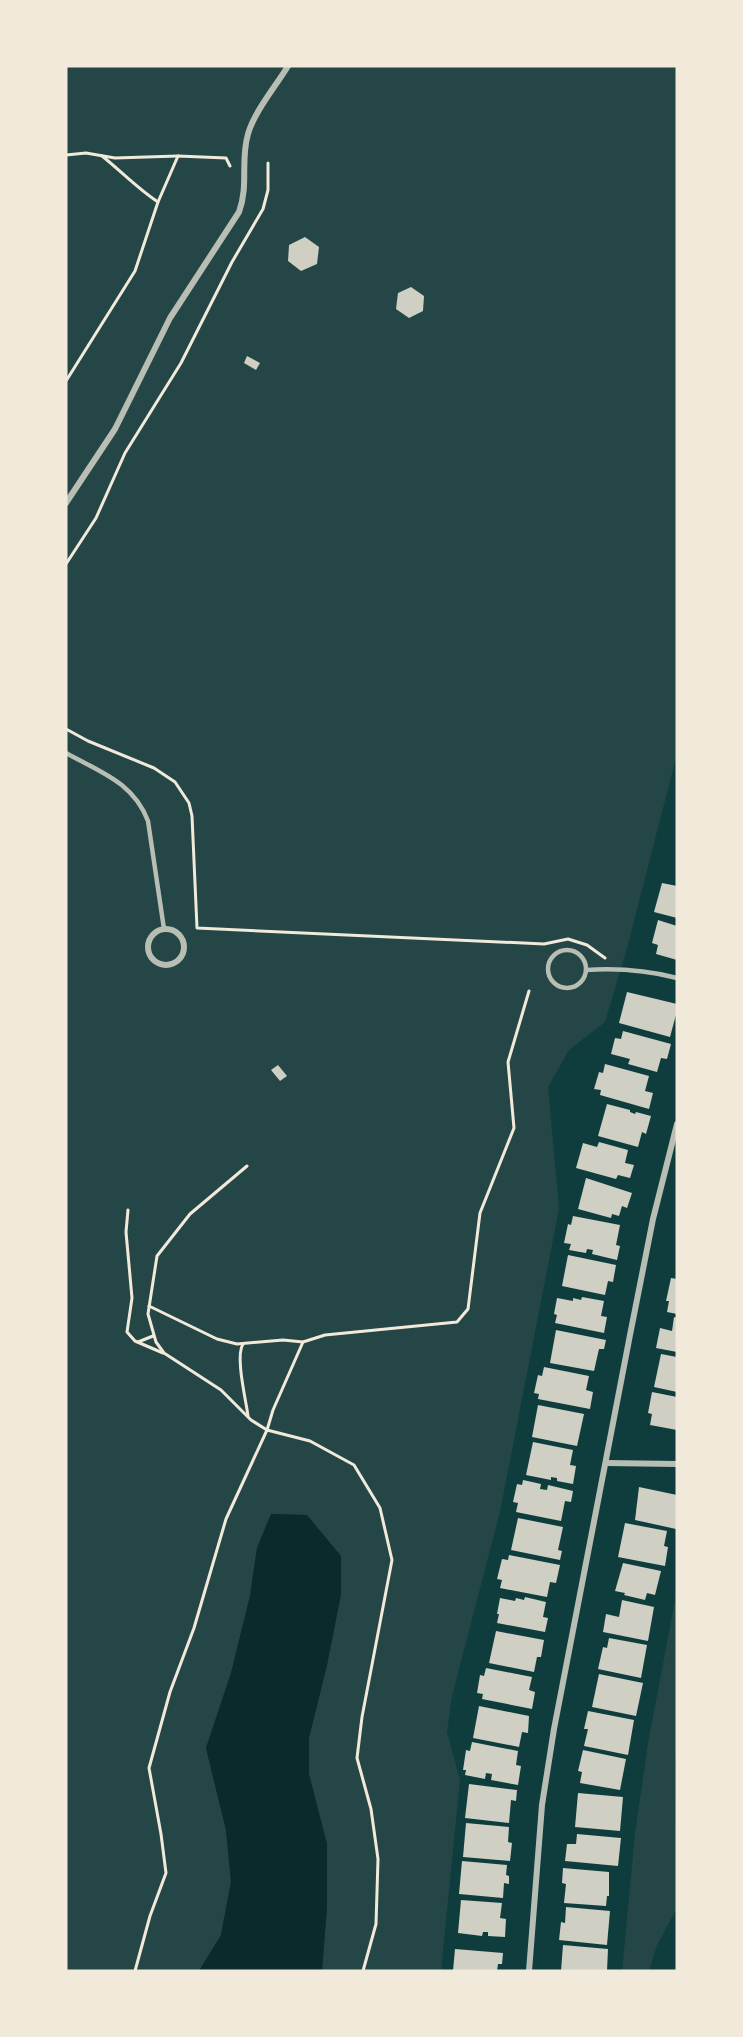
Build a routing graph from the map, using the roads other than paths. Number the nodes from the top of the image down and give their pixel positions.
1 (288, 66) edge
2 (66, 503) edge
3 (66, 753) edge
4 (164, 929) junction
5 (586, 970) junction
6 (677, 978) edge
7 (677, 1125) edge
8 (606, 1463) junction
9 (677, 1464) edge
10 (529, 1971) edge

1 - 2 street
3 - 4 lane
4 - 4 street
5 - 5 lane
5 - 6 lane
7 - 8 street
8 - 9 street
8 - 10 street

